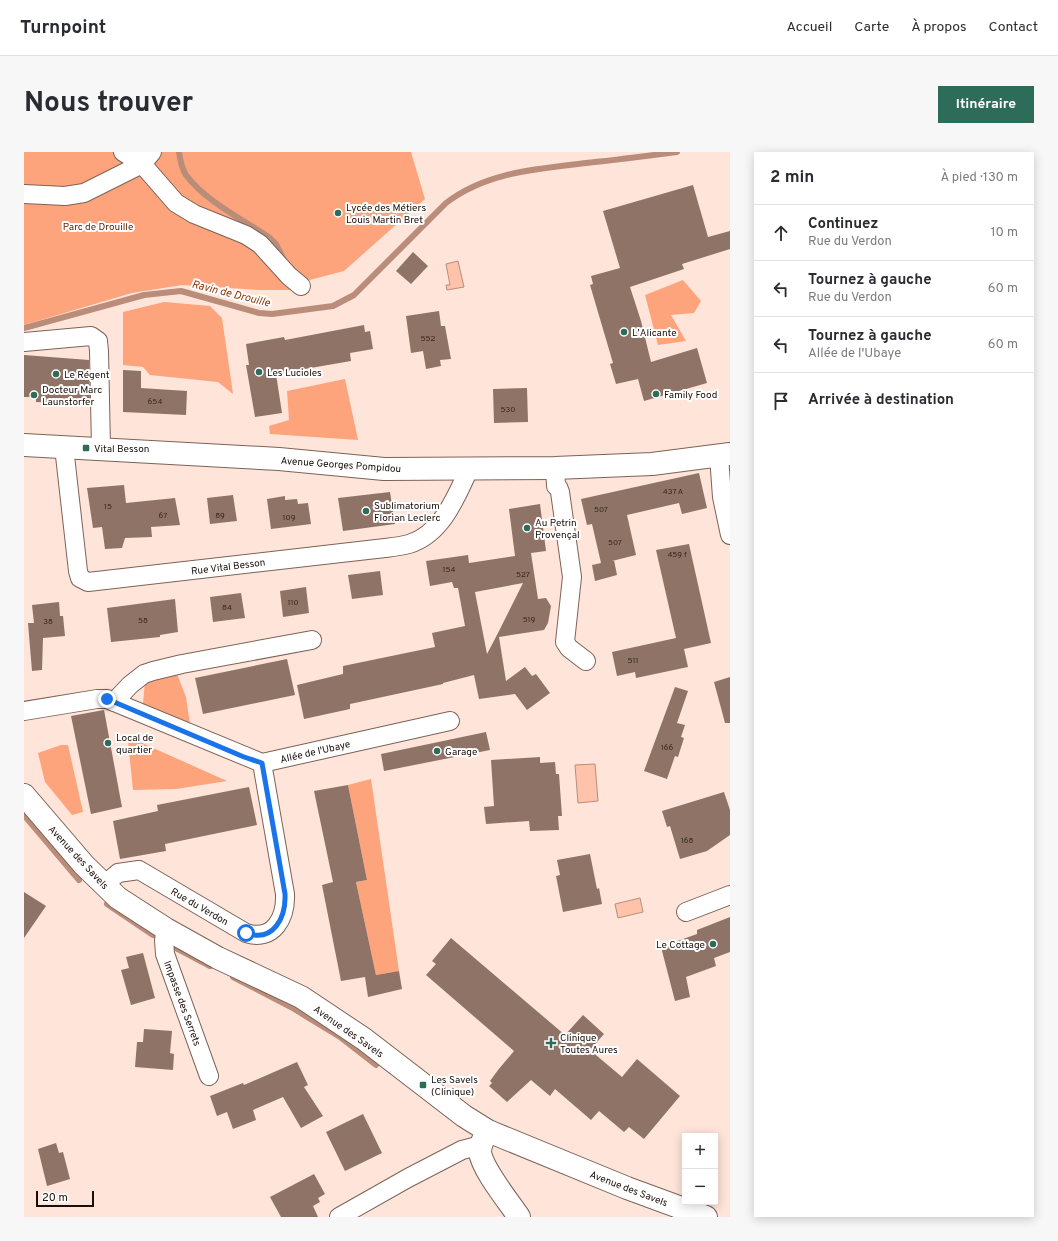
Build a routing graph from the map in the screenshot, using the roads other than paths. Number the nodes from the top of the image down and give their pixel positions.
1 (123, 152) edge
2 (147, 158) edge
3 (24, 194) edge
4 (301, 286) dead end
5 (24, 342) edge
6 (24, 445) edge
7 (64, 447) junction
8 (101, 448) junction
9 (724, 455) edge
10 (554, 468) junction
11 (469, 469) junction
12 (730, 535) edge
13 (312, 640) dead end
14 (586, 661) dead end
15 (114, 702) junction
16 (24, 711) edge
17 (450, 721) dead end
18 (262, 763) junction
19 (24, 795) edge
20 (104, 885) junction
21 (730, 895) edge
22 (686, 912) dead end
23 (166, 930) junction
24 (209, 1076) dead end
25 (484, 1138) junction
26 (339, 1217) edge
27 (519, 1217) edge
28 (706, 1217) edge

1 - 2 street
2 - 3 street
2 - 4 street
5 - 8 street
6 - 7 street, Avenue Georges Pompidou
7 - 8 street, Avenue Georges Pompidou
7 - 11 street, Rue Vital Besson
8 - 11 street, Avenue Georges Pompidou
9 - 10 street, Avenue Georges Pompidou
9 - 12 street
10 - 11 street, Avenue Georges Pompidou
10 - 14 street
13 - 15 street
15 - 16 street
15 - 18 street
17 - 18 street, Allée de l'Ubaye
18 - 20 street, Rue du Verdon
19 - 20 street, Avenue des Savels
20 - 23 street, Avenue des Savels
21 - 22 street
23 - 24 street, Impasse des Serrets
23 - 25 street, Avenue des Savels
25 - 26 street
25 - 27 street
25 - 28 street, Avenue des Savels

